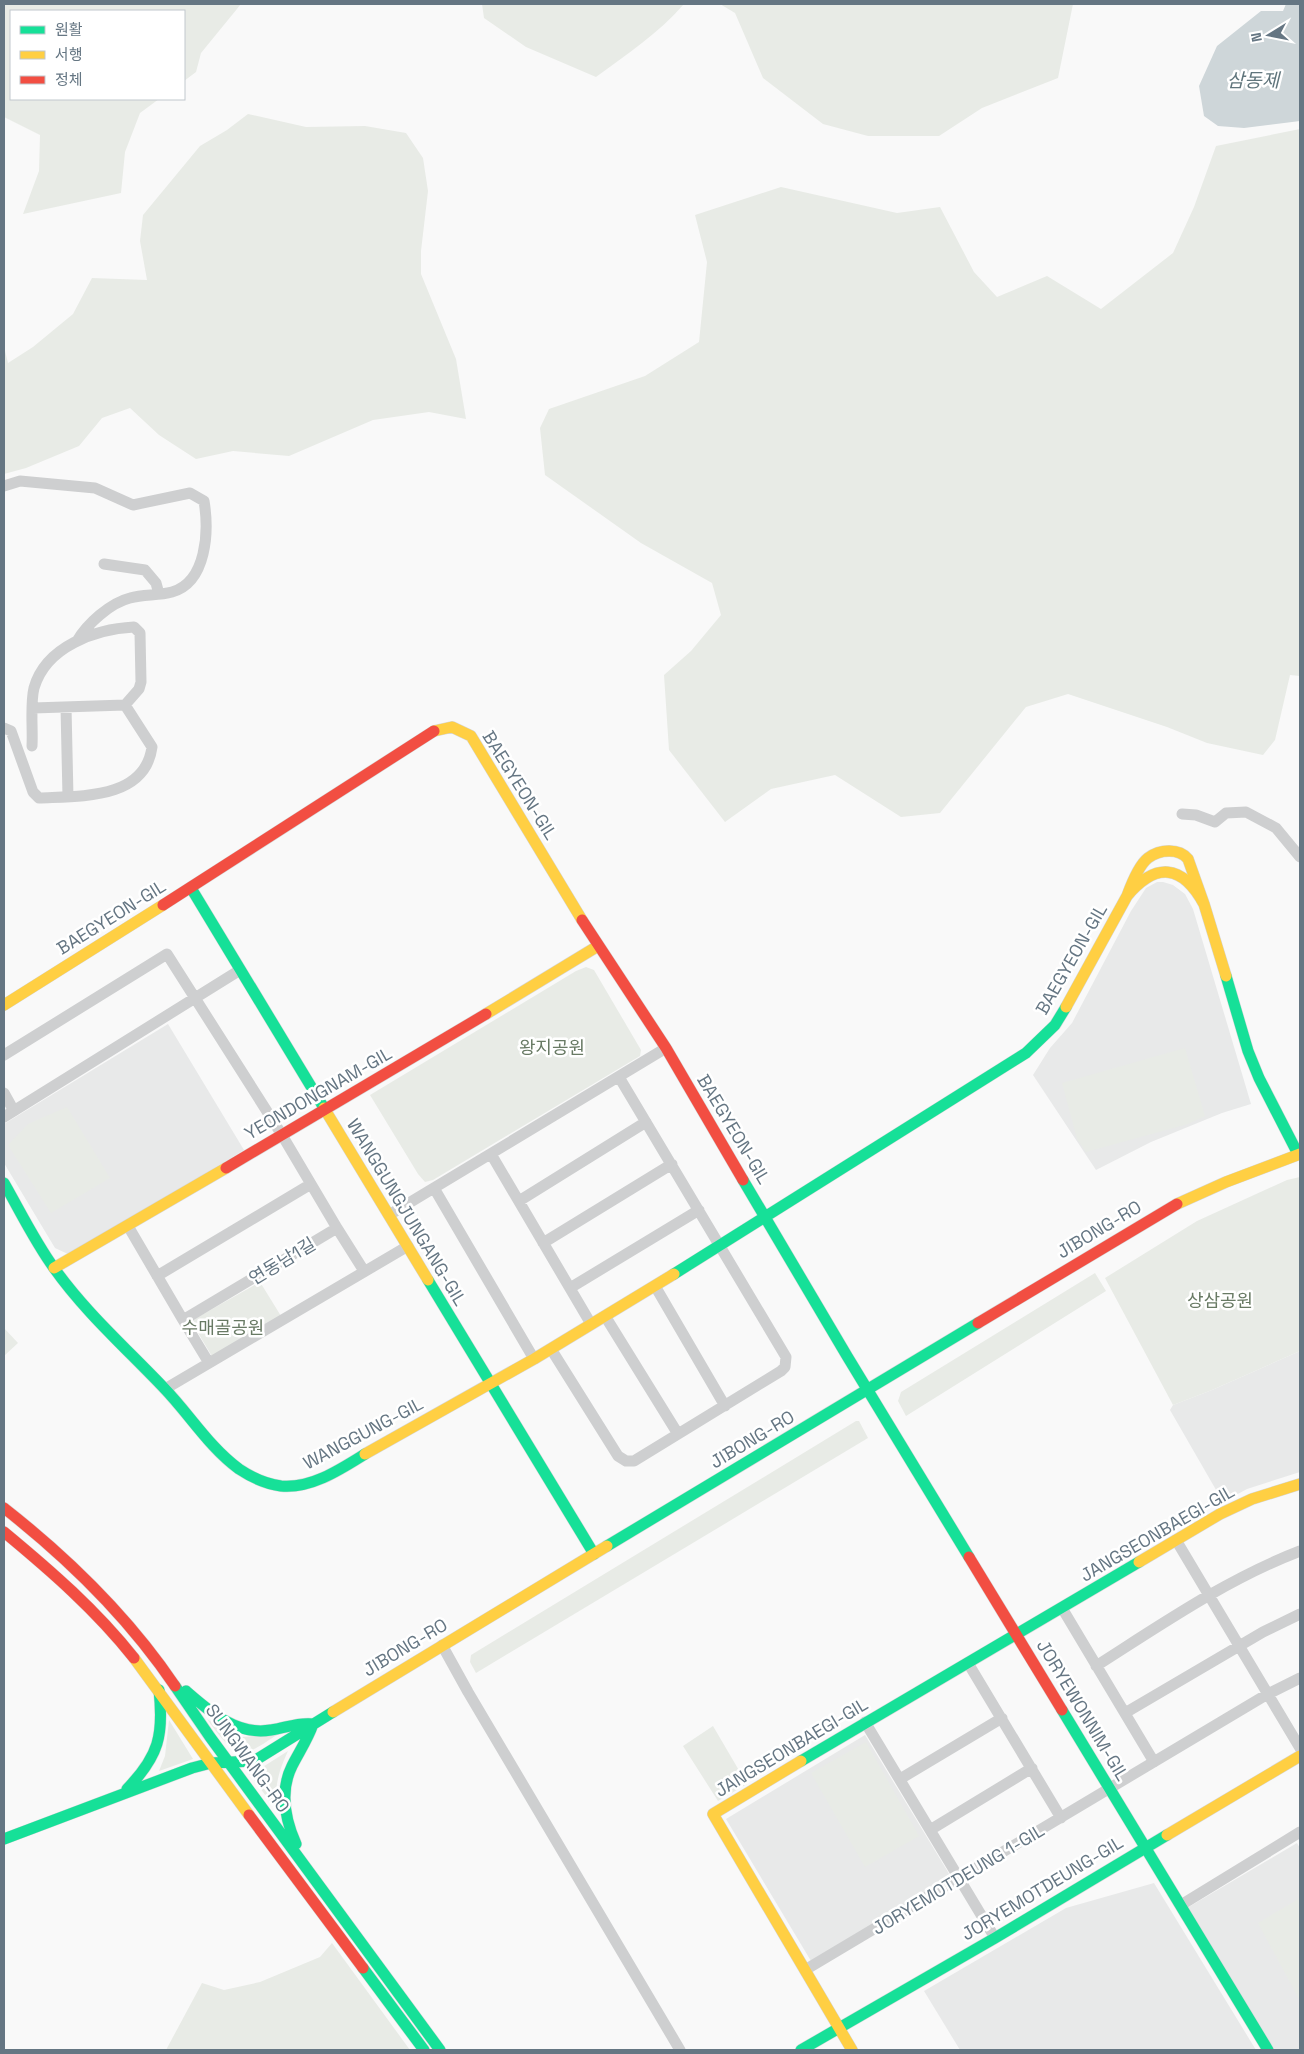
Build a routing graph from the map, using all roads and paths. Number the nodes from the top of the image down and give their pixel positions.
1 (4, 486) edge
2 (104, 564) dead end
3 (159, 594) junction
4 (76, 642) junction
5 (125, 705) junction
6 (66, 707) junction
7 (33, 708) junction
8 (4, 728) edge
9 (32, 746) dead end
10 (68, 797) junction
11 (1182, 814) dead end
12 (1300, 857) edge
13 (191, 888) junction
14 (1127, 896) junction
15 (1204, 904) junction
16 (598, 946) junction
17 (240, 970) junction
18 (195, 998) junction
19 (4, 1005) edge
20 (666, 1048) junction
21 (4, 1055) edge
22 (618, 1077) junction
23 (4, 1093) edge
24 (325, 1110) junction
25 (14, 1111) junction
26 (4, 1117) edge
27 (646, 1122) junction
28 (282, 1135) junction
29 (491, 1154) junction
30 (1299, 1154) edge
31 (672, 1164) junction
32 (4, 1183) edge
33 (311, 1184) junction
34 (434, 1188) junction
35 (519, 1201) junction
36 (699, 1210) junction
37 (389, 1215) junction
38 (767, 1217) junction
39 (128, 1226) junction
40 (338, 1228) junction
41 (543, 1243) junction
42 (719, 1245) junction
43 (408, 1246) junction
44 (54, 1268) junction
45 (364, 1271) junction
46 (157, 1276) junction
47 (655, 1286) junction
48 (570, 1288) junction
49 (605, 1316) junction
50 (183, 1320) junction
51 (591, 1324) junction
52 (551, 1349) junction
53 (534, 1359) junction
54 (209, 1362) junction
55 (490, 1383) junction
56 (165, 1389) junction
57 (868, 1390) junction
58 (724, 1406) junction
59 (678, 1434) junction
60 (1300, 1484) edge
61 (4, 1508) edge
62 (4, 1532) edge
63 (1176, 1540) junction
64 (1300, 1551) edge
65 (594, 1554) junction
66 (1209, 1595) junction
67 (1062, 1608) junction
68 (1300, 1614) edge
69 (1017, 1635) junction
70 (442, 1645) junction
71 (1239, 1645) junction
72 (968, 1663) junction
73 (1096, 1666) junction
74 (166, 1674) junction
75 (1300, 1678) edge
76 (159, 1690) junction
77 (1268, 1694) junction
78 (1125, 1714) junction
79 (1002, 1718) junction
80 (865, 1722) junction
81 (313, 1724) junction
82 (1300, 1748) edge
83 (1300, 1756) edge
84 (229, 1761) junction
85 (1154, 1762) junction
86 (211, 1763) junction
87 (1032, 1768) junction
88 (900, 1779) junction
89 (1110, 1789) junction
90 (122, 1794) junction
91 (1061, 1818) junction
92 (930, 1830) junction
93 (1300, 1832) edge
94 (4, 1840) edge
95 (1145, 1847) junction
96 (302, 1864) junction
97 (958, 1879) junction
98 (1181, 1905) junction
99 (995, 1938) junction
100 (805, 1970) junction
101 (839, 2028) junction
102 (424, 2050) edge
103 (440, 2050) edge
104 (680, 2050) edge
105 (801, 2050) edge
106 (852, 2050) edge
107 (1268, 2050) edge

1 - 3 street
2 - 3 street
3 - 4 street
4 - 5 street
4 - 7 street
5 - 6 street
5 - 10 street
6 - 7 street
6 - 10 street
7 - 9 street
8 - 10 street
11 - 12 street
13 - 16 street, BAEGYEON-GIL
13 - 17 street, WANGGUNGJUNGANG-GIL
13 - 19 street, BAEGYEON-GIL
14 - 15 street, BAEGYEON-GIL
14 - 15 street, BAEGYEON-GIL
14 - 38 street, BAEGYEON-GIL
15 - 30 street, BAEGYEON-GIL
16 - 20 street, BAEGYEON-GIL
16 - 24 street, YEONDONGNAM-GIL
17 - 18 street
17 - 24 street, WANGGUNGJUNGANG-GIL
18 - 21 street
18 - 25 street
18 - 28 street
20 - 22 street
20 - 38 street, BAEGYEON-GIL
22 - 27 street
22 - 29 street
23 - 25 street
24 - 28 street, YEONDONGNAM-GIL
24 - 37 street, WANGGUNGJUNGANG-GIL
25 - 26 street
27 - 31 street
27 - 35 street
28 - 33 street
28 - 39 street, YEONDONGNAM-GIL
29 - 34 street
29 - 35 street
30 - 57 street, JIBONG-RO
31 - 36 street
31 - 41 street
32 - 44 street, WANGGUNG-GIL
33 - 40 street
33 - 46 street
34 - 37 street
34 - 53 street
35 - 41 street
36 - 42 street
36 - 48 street
37 - 43 street, WANGGUNGJUNGANG-GIL
38 - 42 street, WANGGUNG-GIL
38 - 57 street, BAEGYEON-GIL
39 - 44 street, YEONDONGNAM-GIL
39 - 46 street
40 - 45 street
40 - 50 street, 연동남1길
41 - 48 street
42 - 47 street, WANGGUNG-GIL
42 - 58 street
43 - 45 street
43 - 55 street, WANGGUNGJUNGANG-GIL
44 - 56 street, WANGGUNG-GIL
45 - 54 street
46 - 50 street
47 - 49 street, WANGGUNG-GIL
47 - 58 street
48 - 51 street
49 - 51 street, WANGGUNG-GIL
49 - 59 street
50 - 54 street
51 - 52 street, WANGGUNG-GIL
52 - 53 street, WANGGUNG-GIL
52 - 59 street
53 - 55 street, WANGGUNG-GIL
54 - 56 street
55 - 56 street, WANGGUNG-GIL
55 - 65 street, WANGGUNGJUNGANG-GIL
57 - 65 street, JIBONG-RO
57 - 69 street, JORYEWONNIM-GIL
58 - 59 street
60 - 63 street, JANGSEONBAEGI-GIL
61 - 74 street, SUNGWANG-RO
62 - 76 street, SUNGWANG-RO
63 - 66 street
63 - 67 street, JANGSEONBAEGI-GIL
64 - 66 street
65 - 70 street, JIBONG-RO
66 - 71 street
66 - 73 street
67 - 69 street, JANGSEONBAEGI-GIL
67 - 73 street
68 - 71 street
69 - 72 street, JANGSEONBAEGI-GIL
69 - 89 street, JORYEWONNIM-GIL
70 - 81 street, JIBONG-RO
70 - 104 street
71 - 77 street
71 - 78 street
72 - 79 street
72 - 80 street, JANGSEONBAEGI-GIL
73 - 78 street
74 - 81 street
74 - 84 street, SUNGWANG-RO
75 - 77 street, JORYEMOTDEUNG 1-GIL
76 - 86 street, SUNGWANG-RO
76 - 90 street
77 - 82 street
77 - 85 street, JORYEMOTDEUNG 1-GIL
78 - 85 street
79 - 87 street
79 - 88 street
80 - 88 street
80 - 100 street, JANGSEONBAEGI-GIL
81 - 84 street, JIBONG-RO
81 - 96 street
83 - 95 street, JORYEMOTDEUNG-GIL
84 - 86 street, JIBONG-RO
84 - 96 street, SUNGWANG-RO
85 - 89 street, JORYEMOTDEUNG 1-GIL
86 - 90 street, JIBONG-RO
86 - 102 street, SUNGWANG-RO
87 - 91 street
87 - 92 street
88 - 92 street
89 - 91 street, JORYEMOTDEUNG 1-GIL
89 - 95 street, JORYEWONNIM-GIL
90 - 94 street, JIBONG-RO
91 - 97 street, JORYEMOTDEUNG 1-GIL
92 - 97 street
93 - 98 street
95 - 98 street, JORYEWONNIM-GIL
95 - 99 street, JORYEMOTDEUNG-GIL
96 - 103 street, SUNGWANG-RO
97 - 99 street
97 - 100 street, JORYEMOTDEUNG 1-GIL
98 - 107 street, JORYEWONNIM-GIL
99 - 101 street, JORYEMOTDEUNG-GIL
100 - 101 street, JANGSEONBAEGI-GIL
101 - 105 street, JORYEMOTDEUNG-GIL
101 - 106 street, JANGSEONBAEGI-GIL

